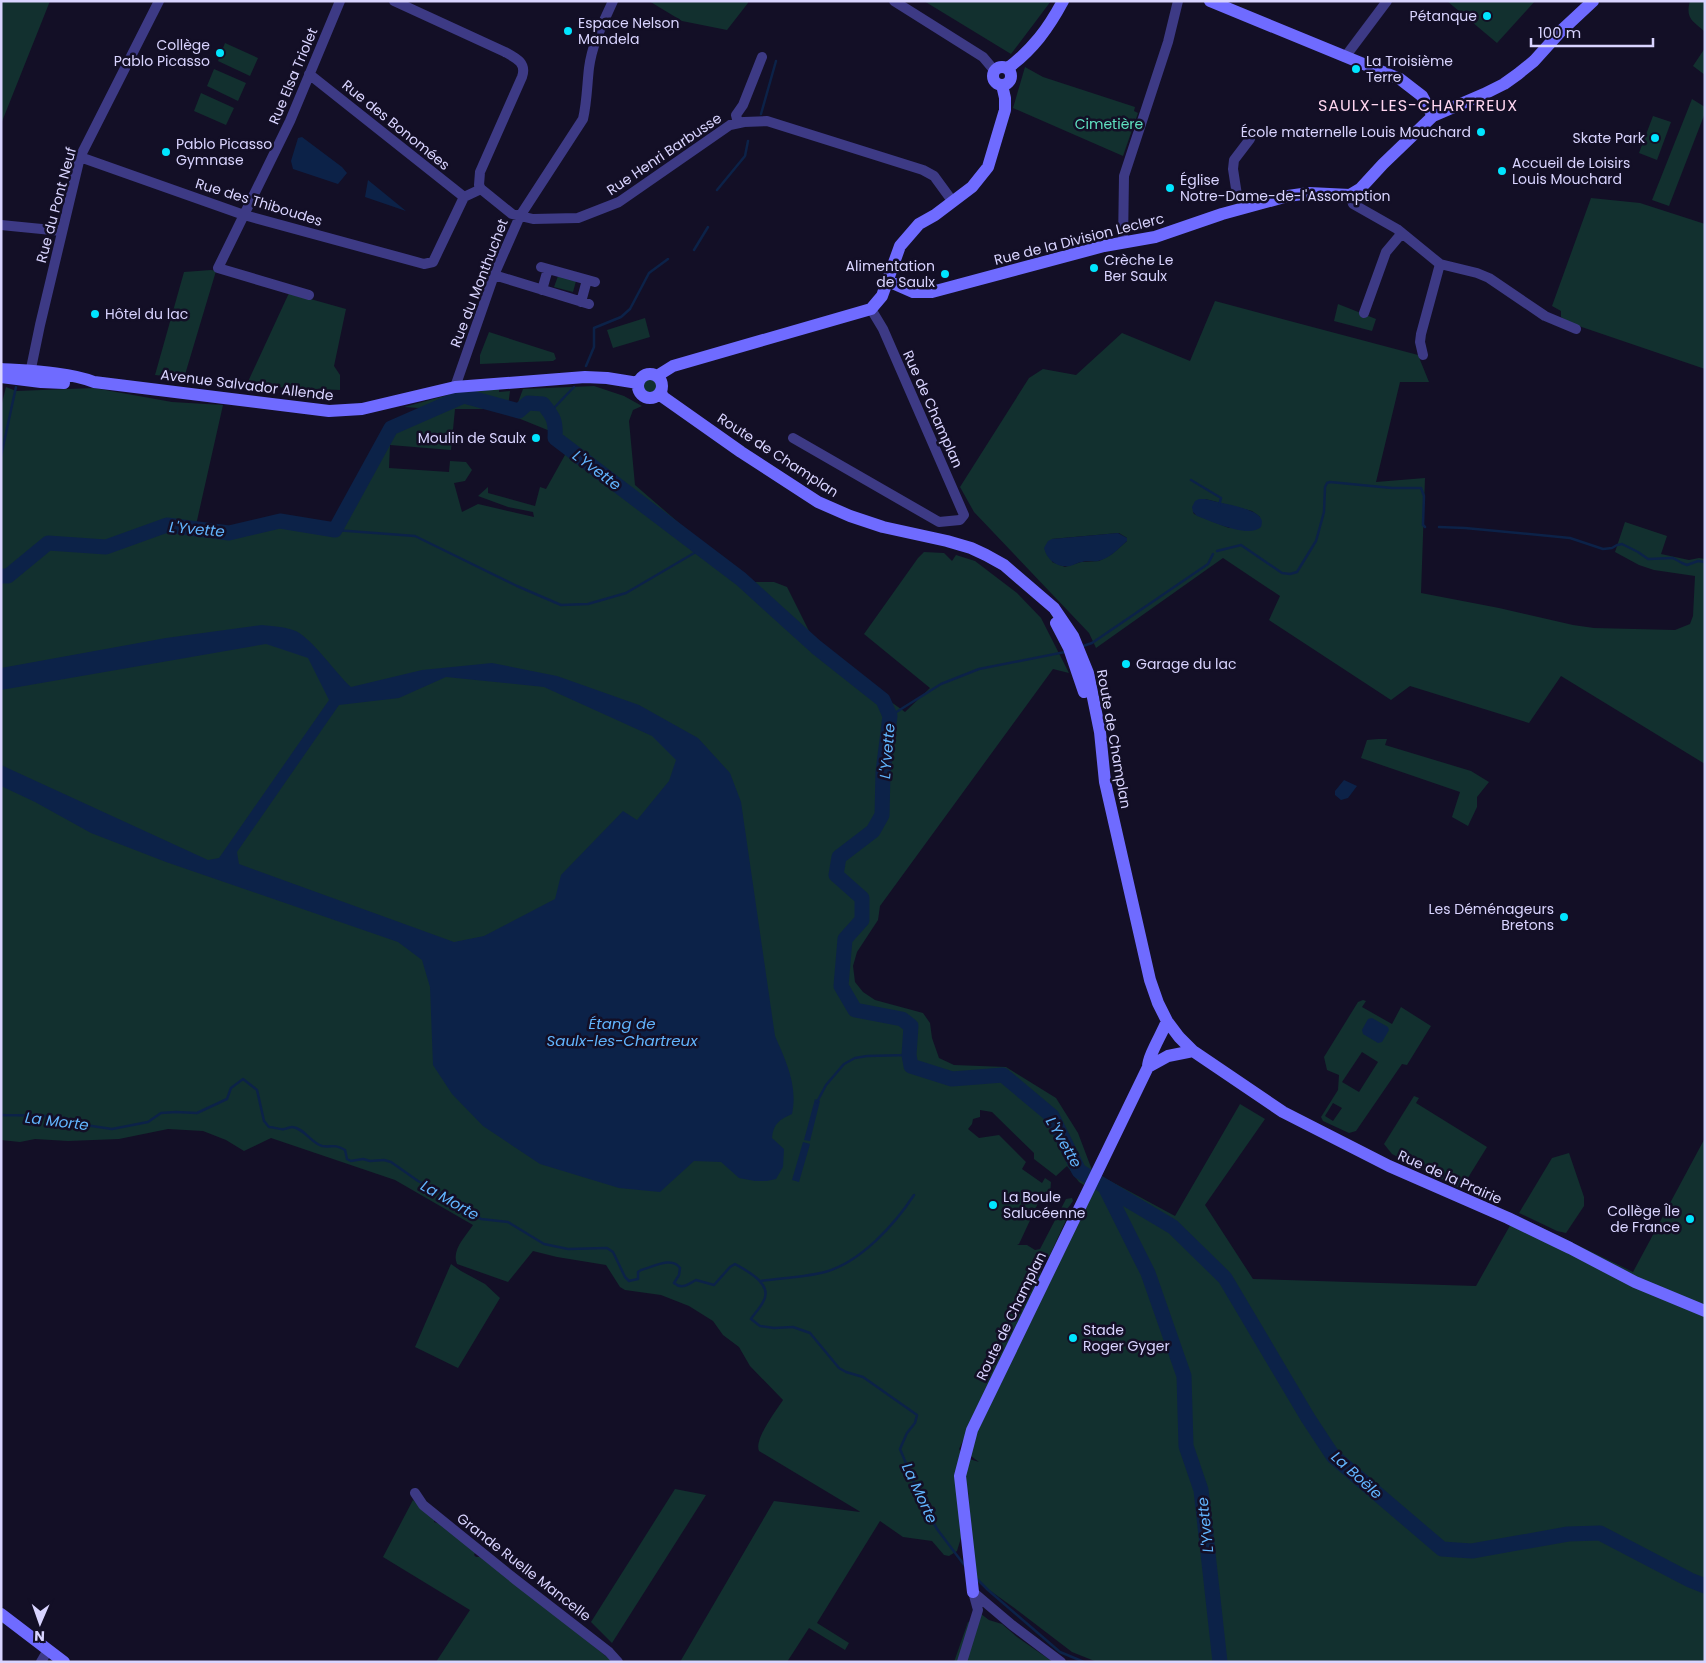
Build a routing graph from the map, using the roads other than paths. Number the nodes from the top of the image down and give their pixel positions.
1 (159, 1) edge
2 (340, 1) edge
3 (394, 1) edge
4 (614, 1) edge
5 (894, 1) edge
6 (1063, 1) edge
7 (1178, 1) edge
8 (1210, 1) edge
9 (1387, 1) edge
10 (1593, 1) edge
11 (762, 57) dead end
12 (1345, 57) junction
13 (1008, 68) junction
14 (994, 70) junction
15 (310, 74) junction
16 (1002, 85) junction
17 (1433, 116) junction
18 (738, 123) junction
19 (1250, 139) dead end
20 (80, 157) junction
21 (481, 189) junction
22 (1350, 195) junction
23 (464, 198) junction
24 (953, 202) junction
25 (1231, 206) junction
26 (244, 215) junction
27 (520, 216) junction
28 (1, 225) edge
29 (62, 231) junction
30 (1402, 234) junction
31 (1123, 243) junction
32 (1440, 264) junction
33 (494, 275) junction
34 (888, 281) junction
35 (542, 290) junction
36 (309, 295) dead end
37 (871, 309) junction
38 (1364, 313) dead end
39 (1576, 329) dead end
40 (1423, 355) dead end
41 (1, 369) edge
42 (30, 376) junction
43 (656, 376) junction
44 (1, 377) edge
45 (638, 383) junction
46 (455, 387) junction
47 (661, 392) junction
48 (793, 438) dead end
49 (1167, 1021) junction
50 (1194, 1051) junction
51 (1148, 1067) junction
52 (1705, 1311) edge
53 (415, 1493) dead end
54 (972, 1585) junction
55 (1, 1614) edge
56 (48, 1650) junction
57 (41, 1662) edge
58 (64, 1662) edge
59 (618, 1662) edge
60 (962, 1662) edge
61 (1061, 1662) edge

1 - 20 street, Rue du Pont Neuf
2 - 15 street, Rue Elsa Triolet
3 - 21 street
4 - 27 street, Rue du Monthuchet
5 - 14 street
6 - 13 street
7 - 31 street
8 - 12 street
9 - 12 street
10 - 17 street
11 - 18 street
12 - 17 street
13 - 14 street
13 - 16 street
14 - 16 street
15 - 23 street, Rue des Bonomées
15 - 26 street, Rue Elsa Triolet
16 - 24 street
17 - 22 street
18 - 24 street, Rue Henri Barbusse
18 - 27 street, Rue Henri Barbusse
19 - 25 street
20 - 26 street, Rue des Thiboudes
20 - 29 street, Rue du Pont Neuf
21 - 23 street
21 - 27 street
22 - 25 street, Rue de la Division Leclerc
22 - 30 street
23 - 26 street, Rue des Thiboudes
24 - 34 street
25 - 31 street, Rue de la Division Leclerc
26 - 36 street, Rue Elsa Triolet
27 - 33 street, Rue du Monthuchet
28 - 29 street
29 - 42 street, Rue du Pont Neuf
30 - 32 street
30 - 38 street
31 - 34 street, Rue de la Division Leclerc
32 - 39 street
32 - 40 street
33 - 35 street
33 - 46 street, Rue du Monthuchet
34 - 37 street
35 - 35 street
37 - 43 street
37 - 48 street, Rue de Champlan
41 - 42 street, Avenue Salvador Allende
42 - 44 street
42 - 46 street, Avenue Salvador Allende
43 - 45 street
43 - 47 street
45 - 46 street, Avenue Salvador Allende
45 - 47 street
47 - 49 street, Route de Champlan
49 - 50 street, Route de Champlan
49 - 51 street, Route de Champlan
50 - 51 street
50 - 52 street, Rue de la Prairie
51 - 54 street, Route de Champlan
53 - 59 street, Grande Ruelle Mancelle
54 - 60 street
54 - 61 street
55 - 56 street
56 - 57 street
56 - 58 street

